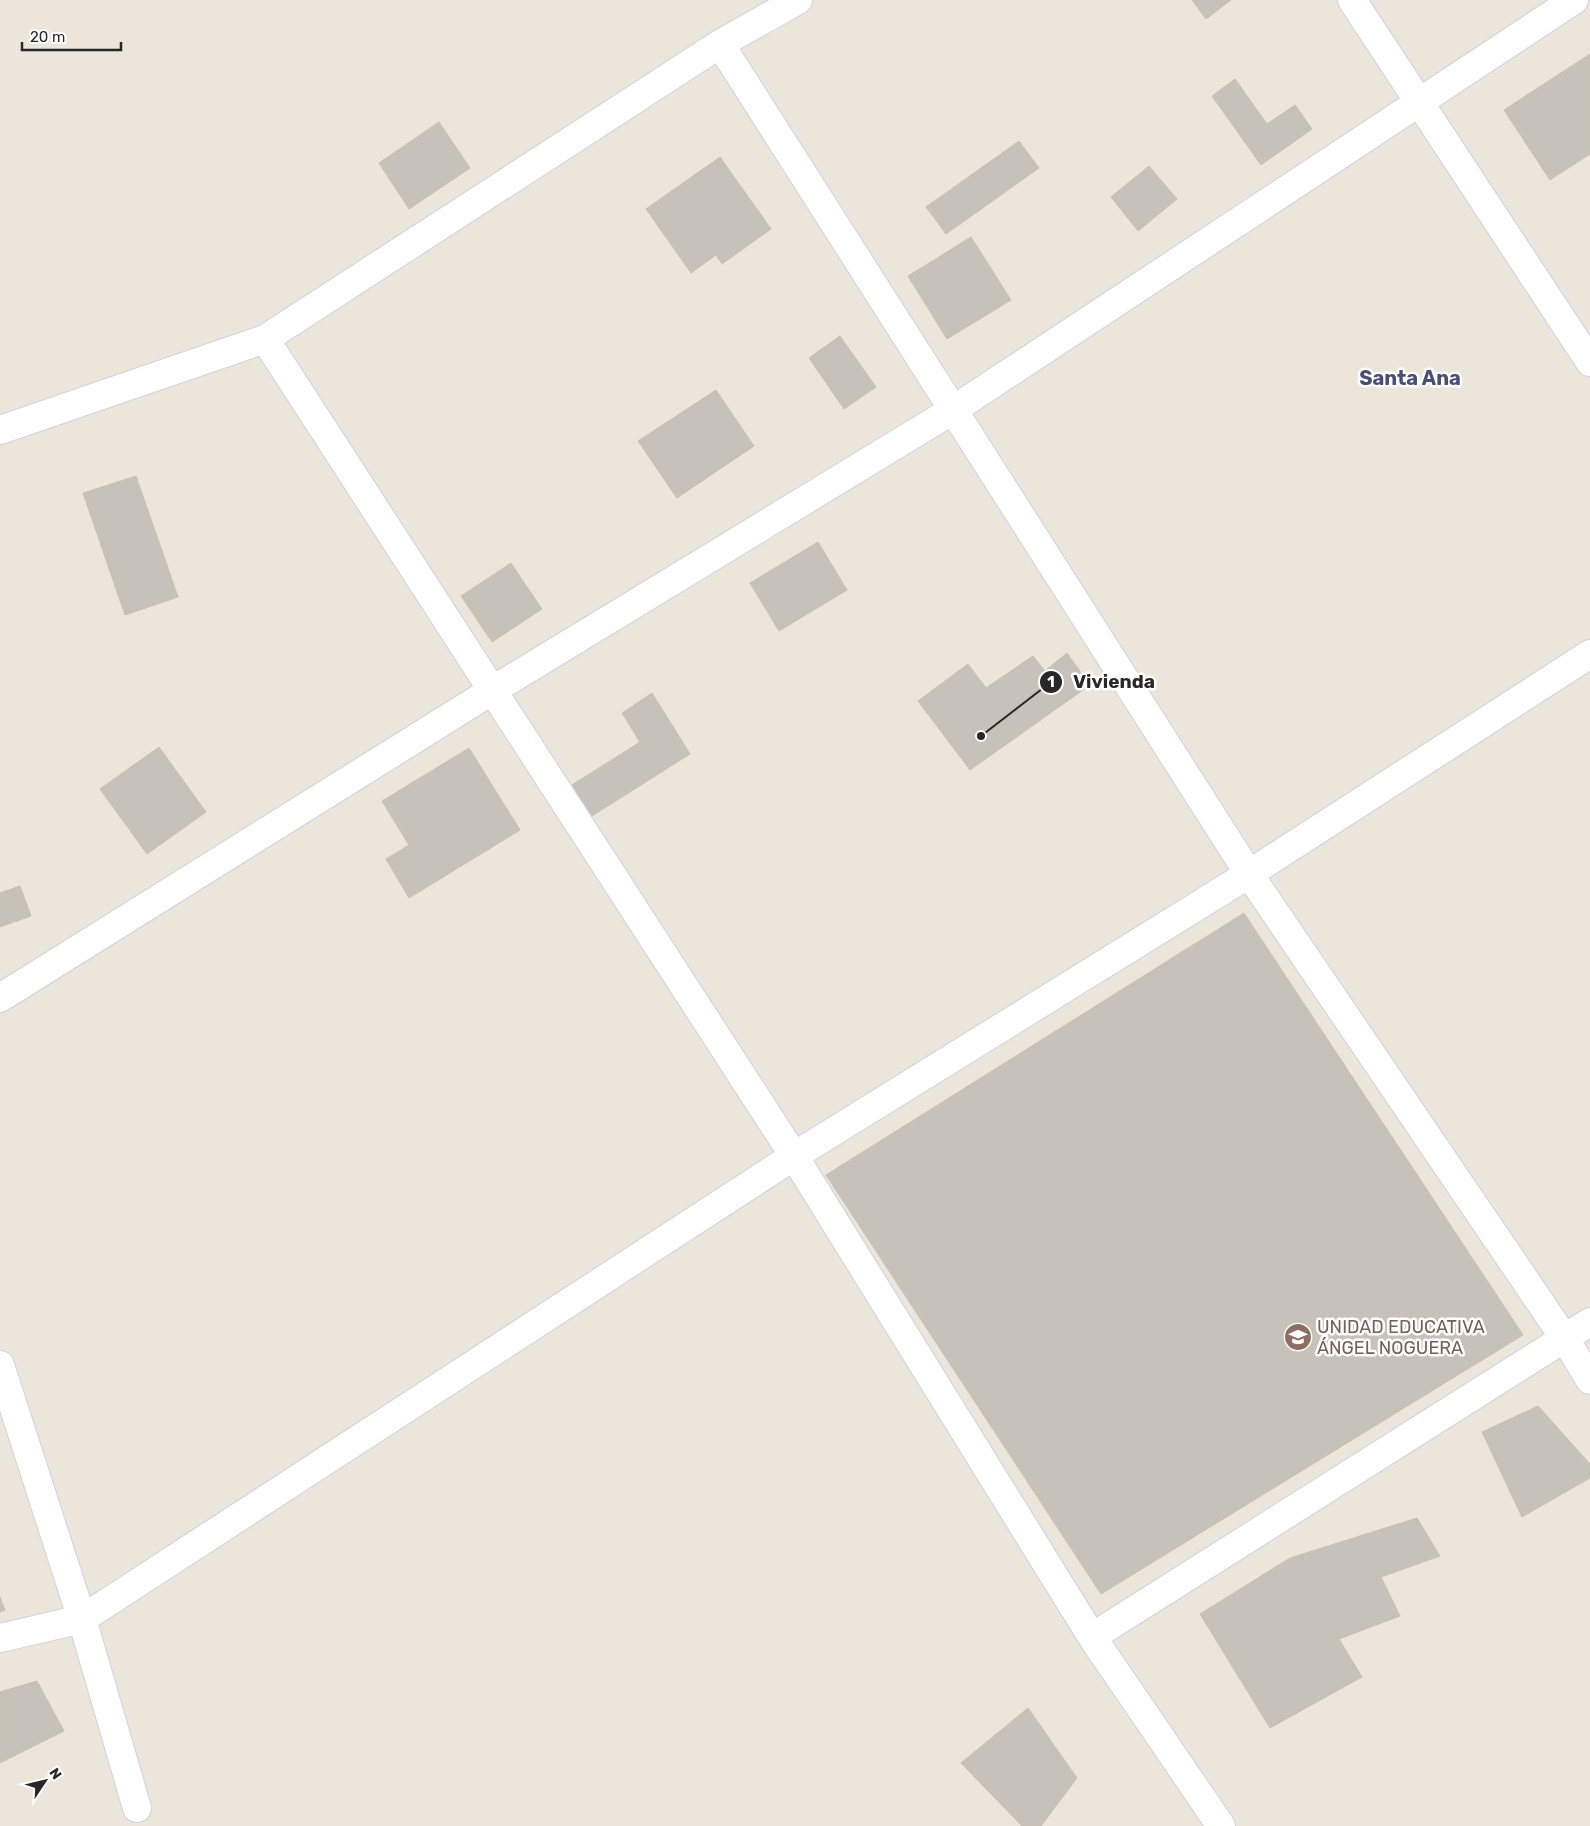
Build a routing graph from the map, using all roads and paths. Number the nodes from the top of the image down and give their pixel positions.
1 (798, 0) edge
2 (1352, 0) edge
3 (1574, 0) edge
4 (720, 44) junction
5 (1419, 102) junction
6 (264, 339) junction
7 (1590, 362) edge
8 (953, 410) junction
9 (0, 430) edge
10 (1590, 654) edge
11 (493, 690) junction
12 (1249, 874) junction
13 (0, 998) edge
14 (794, 1156) junction
15 (1590, 1322) edge
16 (1565, 1339) junction
17 (0, 1365) edge
18 (1590, 1380) edge
19 (82, 1619) junction
20 (1092, 1637) junction
21 (0, 1638) edge
22 (137, 1808) dead end
23 (1221, 1826) edge

1 - 4 street
2 - 5 street
3 - 5 street
4 - 6 street
4 - 8 street
5 - 7 street
5 - 8 street
6 - 9 street
6 - 11 street
8 - 11 street
8 - 12 street
10 - 12 street
11 - 13 street
11 - 14 street
12 - 14 street
12 - 16 street
14 - 19 street
14 - 20 street
15 - 16 street
16 - 18 street
16 - 20 street
17 - 19 street
19 - 21 street
19 - 22 street
20 - 23 street

